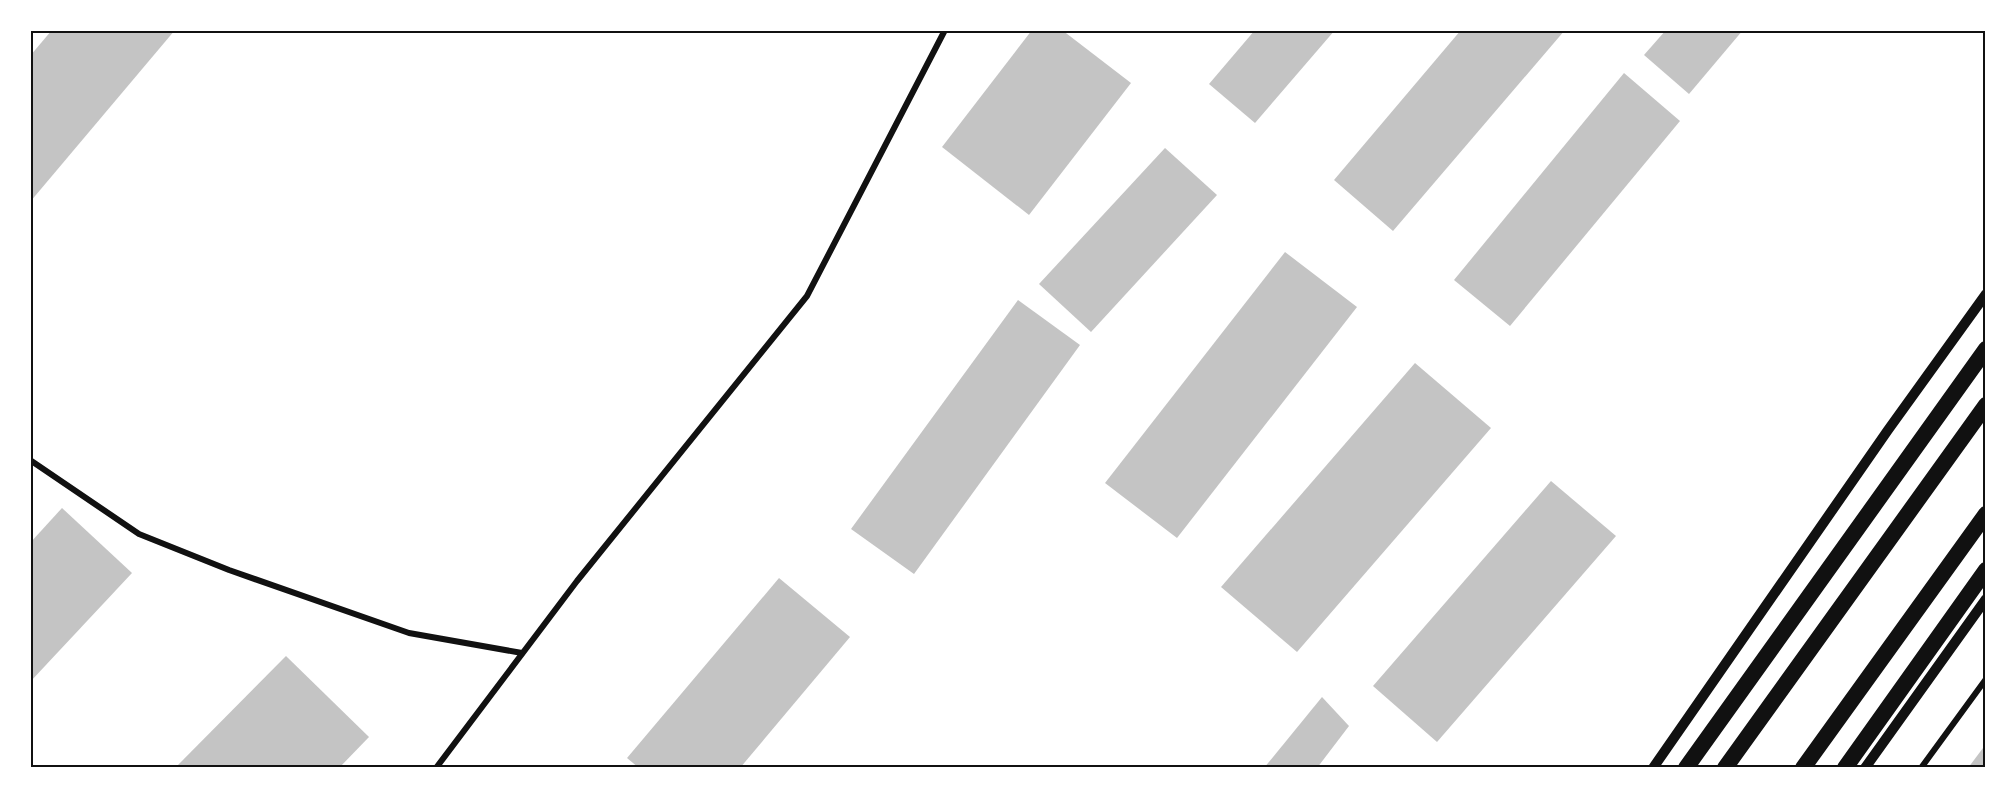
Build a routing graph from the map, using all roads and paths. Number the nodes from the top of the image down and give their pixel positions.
1 (945, 30) edge
2 (1986, 294) edge
3 (1986, 349) edge
4 (1986, 405) edge
5 (30, 460) edge
6 (1986, 514) edge
7 (1986, 570) edge
8 (1986, 599) edge
9 (522, 652) junction
10 (1986, 679) edge
11 (436, 768) edge
12 (1653, 768) edge
13 (1686, 768) edge
14 (1725, 768) edge
15 (1803, 768) edge
16 (1845, 768) edge
17 (1865, 768) edge
18 (1921, 768) edge

1 - 9 street
2 - 12 street
3 - 13 highway
4 - 14 highway
5 - 9 street
6 - 15 highway
7 - 16 highway
8 - 17 street
9 - 11 street
10 - 18 street

